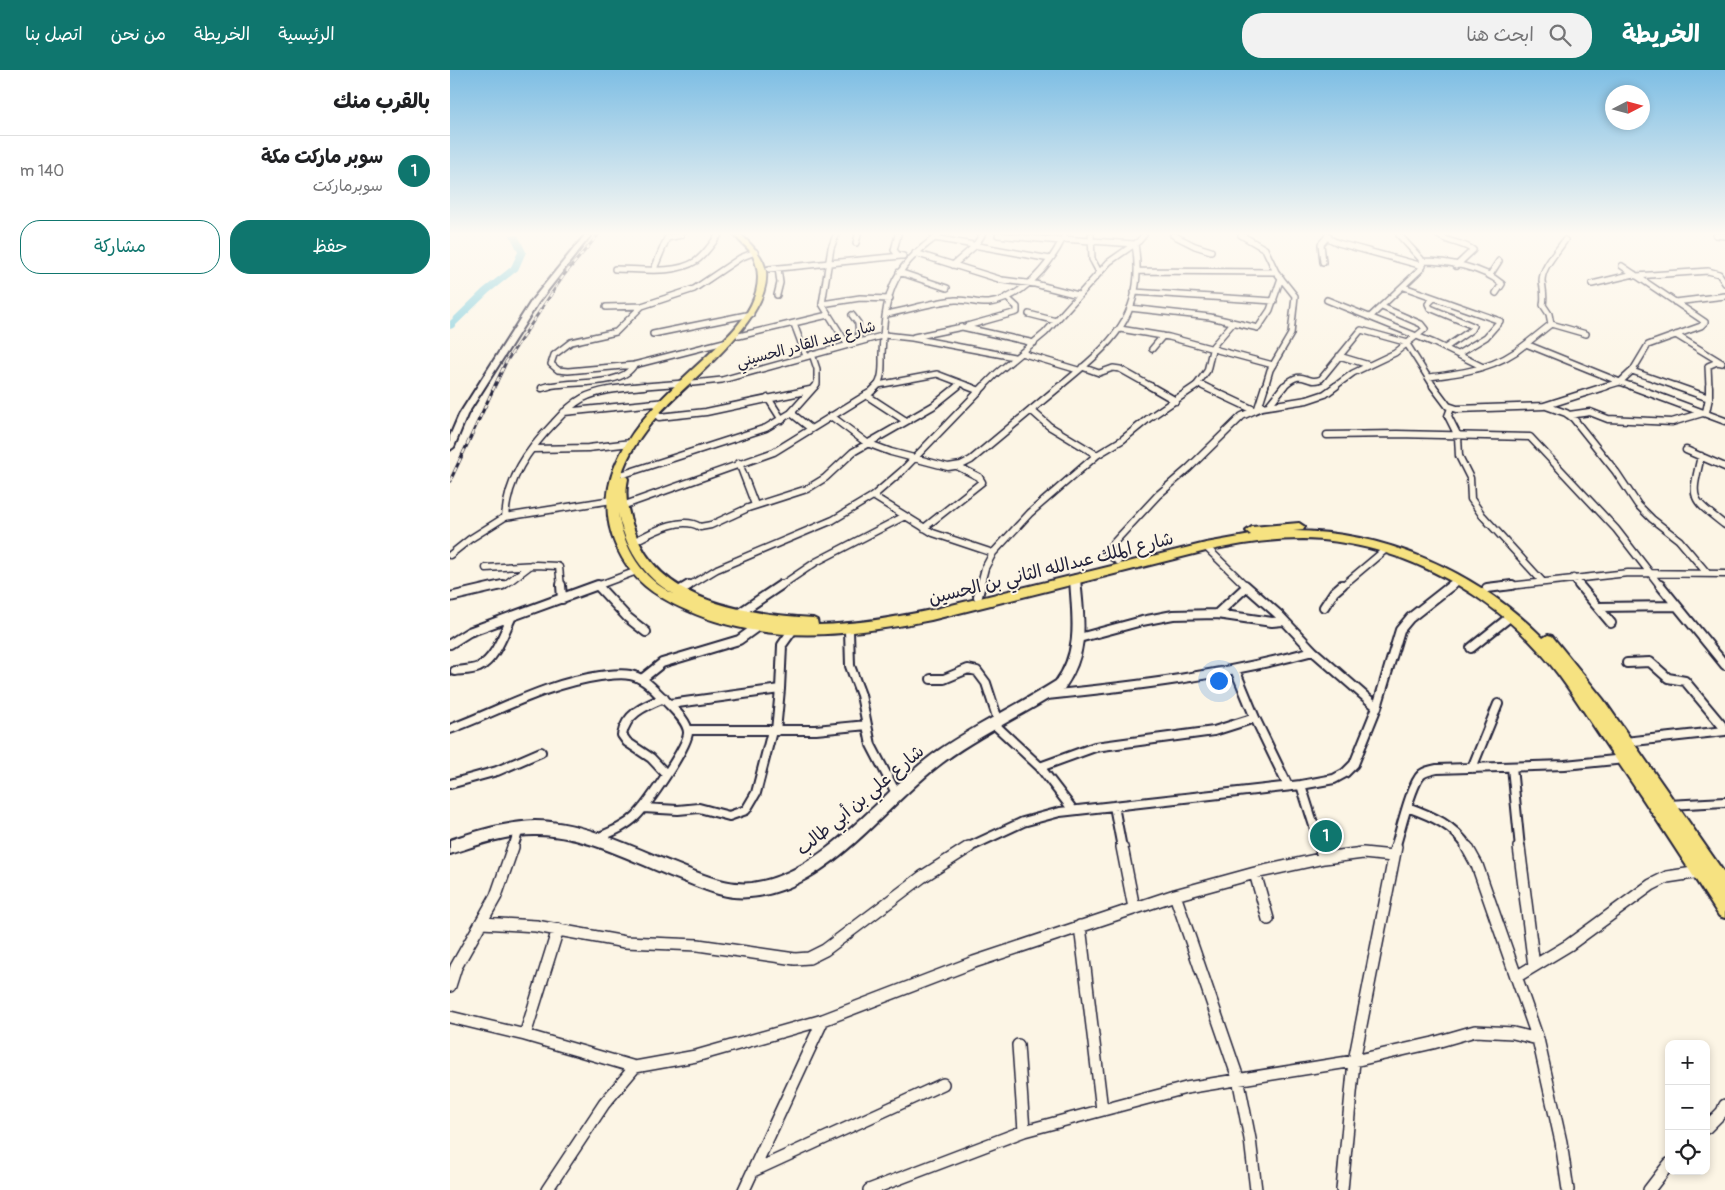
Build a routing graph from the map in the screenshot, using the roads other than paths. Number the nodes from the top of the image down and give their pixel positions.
1 (547, 287) edge
2 (697, 287) edge
3 (762, 287) edge
4 (768, 287) edge
5 (779, 287) edge
6 (824, 287) edge
7 (894, 287) edge
8 (1021, 287) edge
9 (1045, 287) edge
10 (1085, 287) edge
11 (1135, 287) edge
12 (1277, 287) edge
13 (1288, 287) edge
14 (1404, 287) joint
15 (1499, 287) edge
16 (1543, 287) edge
17 (1653, 287) edge
18 (1134, 292) junction
19 (1496, 293) dead end
20 (777, 295) dead end
21 (1078, 295) junction
22 (1725, 296) edge
23 (1006, 297) junction
24 (890, 298) junction
25 (1434, 298) junction
26 (1327, 300) dead end
27 (1274, 301) junction
28 (1674, 302) junction
29 (822, 304) junction
30 (606, 306) dead end
31 (642, 306) junction
32 (1382, 307) junction
33 (1130, 308) junction
34 (751, 314) junction
35 (887, 314) junction
36 (1029, 314) dead end
37 (828, 315) junction
38 (852, 316) dead end
39 (1370, 316) junction
40 (1056, 321) junction
41 (1233, 323) junction
42 (794, 324) junction
43 (1551, 324) junction
44 (962, 328) junction
45 (1120, 329) junction
46 (653, 334) dead end
47 (1586, 334) dead end
48 (885, 335) junction
49 (1676, 335) junction
50 (739, 336) junction
51 (1163, 336) junction
52 (1417, 336) junction
53 (912, 338) junction
54 (728, 341) junction
55 (859, 341) junction
56 (1034, 343) junction
57 (847, 344) junction
58 (1407, 344) junction
59 (1526, 344) junction
60 (1446, 348) junction
61 (1152, 349) dead end
62 (1211, 350) junction
63 (1021, 353) junction
64 (1458, 354) junction
65 (809, 355) junction
66 (1339, 356) junction
67 (1014, 357) junction
68 (1724, 364) edge
69 (634, 365) junction
70 (1273, 365) junction
71 (1369, 366) junction
72 (1483, 367) junction
73 (1080, 369) junction
74 (1632, 371) junction
75 (1429, 377) junction
76 (1620, 382) junction
77 (688, 383) junction
78 (960, 384) junction
79 (1199, 384) junction
80 (878, 385) junction
81 (542, 388) dead end
82 (810, 390) junction
83 (980, 391) junction
84 (866, 395) junction
85 (768, 398) junction
86 (1709, 398) junction
87 (1176, 401) junction
88 (666, 402) junction
89 (1269, 405) junction
90 (1544, 406) junction
91 (1451, 408) junction
92 (1256, 409) junction
93 (1031, 410) junction
94 (564, 412) junction
95 (791, 413) junction
96 (1704, 414) junction
97 (1569, 415) junction
98 (832, 416) junction
99 (659, 417) junction
100 (782, 420) junction
101 (906, 421) junction
102 (1725, 421) edge
103 (810, 428) junction
104 (1327, 435) dead end
105 (1458, 436) junction
106 (631, 443) junction
107 (867, 443) junction
108 (450, 448) edge
109 (532, 450) junction
110 (1686, 450) dead end
111 (1097, 455) junction
112 (1701, 456) junction
113 (914, 459) junction
114 (740, 463) junction
115 (957, 466) junction
116 (1725, 467) edge
117 (624, 474) junction
118 (873, 496) junction
119 (617, 503) junction
120 (755, 505) junction
121 (905, 516) junction
122 (505, 517) junction
123 (1725, 525) edge
124 (924, 528) junction
125 (633, 542) junction
126 (1206, 547) junction
127 (1385, 550) junction
128 (992, 553) junction
129 (450, 555) edge
130 (1118, 560) junction
131 (530, 565) junction
132 (486, 568) dead end
133 (1650, 573) junction
134 (1707, 573) junction
135 (645, 574) junction
136 (1725, 574) edge
137 (1573, 578) junction
138 (1075, 579) junction
139 (1459, 580) junction
140 (1542, 581) junction
141 (598, 586) junction
142 (1246, 587) junction
143 (1487, 588) junction
144 (679, 592) junction
145 (978, 596) junction
146 (450, 597) edge
147 (562, 599) junction
148 (959, 605) junction
149 (1676, 606) junction
150 (1324, 607) dead end
151 (1598, 607) junction
152 (738, 614) junction
153 (1217, 614) junction
154 (512, 616) junction
155 (1511, 616) junction
156 (1283, 621) junction
157 (1611, 623) dead end
158 (757, 626) junction
159 (849, 630) junction
160 (792, 631) junction
161 (646, 632) dead end
162 (1079, 638) junction
163 (450, 644) edge
164 (1471, 648) dead end
165 (1313, 651) junction
166 (1627, 663) dead end
167 (1725, 665) edge
168 (455, 671) dead end
169 (1236, 672) junction
170 (642, 679) junction
171 (931, 679) dead end
172 (780, 688) junction
173 (1046, 695) junction
174 (667, 701) junction
175 (1498, 704) dead end
176 (1377, 707) junction
177 (1598, 712) junction
178 (1255, 718) junction
179 (995, 722) junction
180 (867, 725) junction
181 (450, 729) edge
182 (688, 730) junction
183 (1725, 730) edge
184 (774, 731) junction
185 (1625, 742) junction
186 (540, 752) dead end
187 (1625, 759) junction
188 (1512, 766) junction
189 (1040, 767) junction
190 (1472, 768) junction
191 (666, 774) junction
192 (450, 784) edge
193 (1301, 785) junction
194 (1288, 786) junction
195 (896, 793) junction
196 (1725, 802) edge
197 (1668, 805) junction
198 (1114, 806) junction
199 (1407, 807) junction
200 (643, 808) junction
201 (1073, 810) junction
202 (519, 829) junction
203 (590, 840) junction
204 (450, 847) edge
205 (1393, 856) junction
206 (1324, 858) junction
207 (1700, 872) junction
208 (1255, 873) junction
209 (1725, 888) edge
210 (1175, 895) junction
211 (1134, 908) junction
212 (1725, 910) edge
213 (1268, 919) dead end
214 (482, 923) junction
215 (1080, 926) junction
216 (558, 929) junction
217 (1534, 966) junction
218 (1516, 977) junction
219 (450, 986) edge
220 (450, 1017) edge
221 (823, 1020) junction
222 (525, 1035) junction
223 (1538, 1039) junction
224 (1018, 1045) dead end
225 (1354, 1060) junction
226 (635, 1067) junction
227 (1238, 1078) junction
228 (943, 1084) dead end
229 (1725, 1105) edge
230 (1102, 1110) junction
231 (1710, 1124) edge
232 (1024, 1131) junction
233 (1665, 1169) edge
234 (753, 1171) junction
235 (547, 1190) edge
236 (744, 1190) edge
237 (869, 1190) edge
238 (1256, 1190) edge
239 (1342, 1190) edge
240 (1568, 1190) edge
241 (1649, 1190) edge

1 - 108 street
2 - 31 street
3 - 34 main road, شارع الملك عبدالله الثاني بن الحسين
4 - 50 main road, شارع الملك عبدالله الثاني بن الحسين
5 - 20 street
6 - 29 street
7 - 24 street
8 - 23 street
9 - 21 street
10 - 21 street
11 - 18 street
12 - 27 street
13 - 70 street
14 - 25 street
14 - 32 street
15 - 19 street
16 - 43 street
17 - 28 street
18 - 27 street
18 - 33 street
21 - 40 street
22 - 28 street
23 - 35 street
23 - 44 street
24 - 29 street
24 - 35 street
25 - 60 street
25 - 64 street
26 - 39 street
27 - 41 street
28 - 49 street
29 - 37 street
30 - 31 street
31 - 69 street
32 - 39 street
32 - 52 street
33 - 41 street
33 - 45 street
34 - 46 street
34 - 54 main road, شارع الملك عبدالله الثاني بن الحسين
35 - 48 street
36 - 40 street
37 - 42 street
37 - 57 street
38 - 55 street
39 - 52 street
40 - 56 street
41 - 62 street
42 - 50 street
42 - 65 street
43 - 47 street
43 - 59 street
44 - 53 street
44 - 56 street
45 - 51 street
45 - 73 street
48 - 53 street, شارع عبد القادر الحسيني
48 - 55 street, شارع عبد القادر الحسيني
48 - 80 street
49 - 68 street
49 - 74 street
50 - 77 main road, شارع الملك عبدالله الثاني بن الحسين
51 - 61 street
51 - 62 street
52 - 58 street
52 - 60 street
53 - 67 street, شارع عبد القادر الحسيني
54 - 69 street
54 - 77 main road, شارع الملك عبدالله الثاني بن الحسين
55 - 57 street, شارع عبد القادر الحسيني
56 - 63 street
57 - 65 street, شارع عبد القادر الحسيني
58 - 66 street
58 - 71 street
58 - 75 street
59 - 72 street
59 - 76 street
60 - 64 street
62 - 70 street
62 - 79 street
63 - 67 street
63 - 73 street
64 - 72 street
65 - 77 street, شارع عبد القادر الحسيني
65 - 82 street
66 - 71 street
66 - 89 street
67 - 83 street
68 - 86 street
69 - 81 street
70 - 92 street
71 - 89 street
72 - 75 street
73 - 87 street
73 - 93 street
74 - 76 street
74 - 86 street
75 - 91 street
76 - 90 street
76 - 96 street
77 - 88 main road, شارع الملك عبدالله الثاني بن الحسين
77 - 94 street, شارع عبد القادر الحسيني
77 - 99 main road, شارع الملك عبدالله الثاني بن الحسين
78 - 80 street
78 - 83 street
78 - 101 street
79 - 87 street
79 - 92 street
80 - 84 street
82 - 85 street
82 - 95 street
83 - 113 street
84 - 98 street
84 - 101 street
85 - 99 street
85 - 100 street
86 - 96 street
87 - 111 street
88 - 94 street
88 - 106 main road, شارع الملك عبدالله الثاني بن الحسين
89 - 92 street
90 - 91 street
90 - 97 street
91 - 105 street
92 - 130 street
93 - 111 street
93 - 115 street
94 - 109 street, شارع عبد القادر الحسيني
95 - 100 street
95 - 103 street
96 - 97 street
96 - 102 street
97 - 134 street
98 - 103 street
98 - 107 street
99 - 117 main road, شارع الملك عبدالله الثاني بن الحسين
100 - 117 street
101 - 107 street
103 - 114 street
104 - 105 street
105 - 133 street
105 - 140 street
106 - 109 street
106 - 119 main road, شارع الملك عبدالله الثاني بن الحسين
107 - 113 street
107 - 120 street
109 - 122 street, شارع عبد القادر الحسيني
110 - 112 street
111 - 128 street
112 - 116 street
112 - 123 street
113 - 115 street
113 - 118 street
114 - 119 street
114 - 120 street
115 - 124 street
117 - 119 main road, شارع الملك عبدالله الثاني بن الحسين
118 - 121 street
118 - 144 street
119 - 122 street
119 - 125 main road, شارع الملك عبدالله الثاني بن الحسين
119 - 135 main road, شارع الملك عبدالله الثاني بن الحسين
120 - 125 street
121 - 124 street
121 - 152 street
122 - 129 street
124 - 128 street
125 - 135 main road, شارع الملك عبدالله الثاني بن الحسين
126 - 127 main road, شارع الملك عبدالله الثاني بن الحسين
126 - 138 main road, شارع الملك عبدالله الثاني بن الحسين
126 - 142 street
127 - 139 main road, شارع الملك عبدالله الثاني بن الحسين
127 - 150 street
128 - 145 street
130 - 143 main road, شارع الملك عبدالله الثاني بن الحسين
130 - 145 main road, شارع الملك عبدالله الثاني بن الحسين
131 - 132 street
131 - 146 street
131 - 147 street
133 - 134 street
133 - 137 street
133 - 149 street
134 - 136 street
135 - 141 street
135 - 144 main road, شارع الملك عبدالله الثاني بن الحسين
135 - 158 main road, شارع الملك عبدالله الثاني بن الحسين
137 - 140 street
137 - 151 street
138 - 148 main road, شارع الملك عبدالله الثاني بن الحسين
138 - 162 street, شارع علي بن أبي طالب
139 - 155 main road, شارع الملك عبدالله الثاني بن الحسين
139 - 176 street
140 - 143 street
141 - 147 street
141 - 161 street
142 - 153 street
142 - 156 street
143 - 177 main road, شارع الملك عبدالله الثاني بن الحسين
144 - 152 main road, شارع الملك عبدالله الثاني بن الحسين
145 - 148 main road, شارع الملك عبدالله الثاني بن الحسين
147 - 154 street
148 - 152 main road, شارع الملك عبدالله الثاني بن الحسين
148 - 159 main road, شارع الملك عبدالله الثاني بن الحسين
149 - 151 street
149 - 167 street
151 - 157 street
153 - 156 street
153 - 162 street
154 - 163 street
154 - 168 street
155 - 164 street
155 - 177 main road, شارع الملك عبدالله الثاني بن الحسين
156 - 165 street
158 - 160 main road, شارع الملك عبدالله الثاني بن الحسين
158 - 170 street
159 - 160 main road, شارع الملك عبدالله الثاني بن الحسين
159 - 180 street
160 - 172 street
162 - 173 street, شارع علي بن أبي طالب
165 - 169 street
165 - 176 street
166 - 183 street
169 - 173 street
169 - 178 street
170 - 174 street
170 - 181 street
171 - 179 street
172 - 174 street
172 - 184 street
173 - 179 street, شارع علي بن أبي طالب
174 - 182 street
174 - 191 street
175 - 190 street
176 - 193 street
177 - 185 main road, شارع الملك عبدالله الثاني بن الحسين
177 - 187 main road, شارع الملك عبدالله الثاني بن الحسين
178 - 189 street
178 - 194 street
179 - 189 street
179 - 195 street, شارع علي بن أبي طالب
180 - 184 street
180 - 195 street
182 - 184 street
182 - 191 street
183 - 185 street
184 - 200 street
185 - 197 main road, شارع الملك عبدالله الثاني بن الحسين
186 - 192 street
187 - 188 street
187 - 207 main road, شارع الملك عبدالله الثاني بن الحسين
188 - 190 street
188 - 217 street
189 - 201 street
190 - 199 street
191 - 200 street
193 - 194 street
193 - 206 street
194 - 198 street
195 - 203 street, شارع علي بن أبي طالب
196 - 197 street
197 - 209 main road, شارع الملك عبدالله الثاني بن الحسين
198 - 201 street
198 - 211 street
199 - 205 street
199 - 218 street
200 - 203 street
201 - 216 street
202 - 203 street, شارع علي بن أبي طالب
202 - 204 street, شارع علي بن أبي طالب
202 - 214 street
205 - 206 street
205 - 225 street
206 - 208 street
207 - 212 main road, شارع الملك عبدالله الثاني بن الحسين
207 - 217 street
208 - 210 street
208 - 213 street
210 - 211 street
210 - 227 street
211 - 215 street
214 - 216 street
214 - 219 street
215 - 221 street
215 - 230 street
216 - 222 street
217 - 218 street
218 - 223 street
220 - 222 street
221 - 226 street
221 - 234 street
222 - 226 street
223 - 225 street
223 - 240 street
224 - 232 street
225 - 227 street
225 - 239 street
226 - 235 street
227 - 230 street
227 - 238 street
228 - 234 street
229 - 231 street
230 - 232 street
232 - 237 street
233 - 241 street
234 - 236 street

